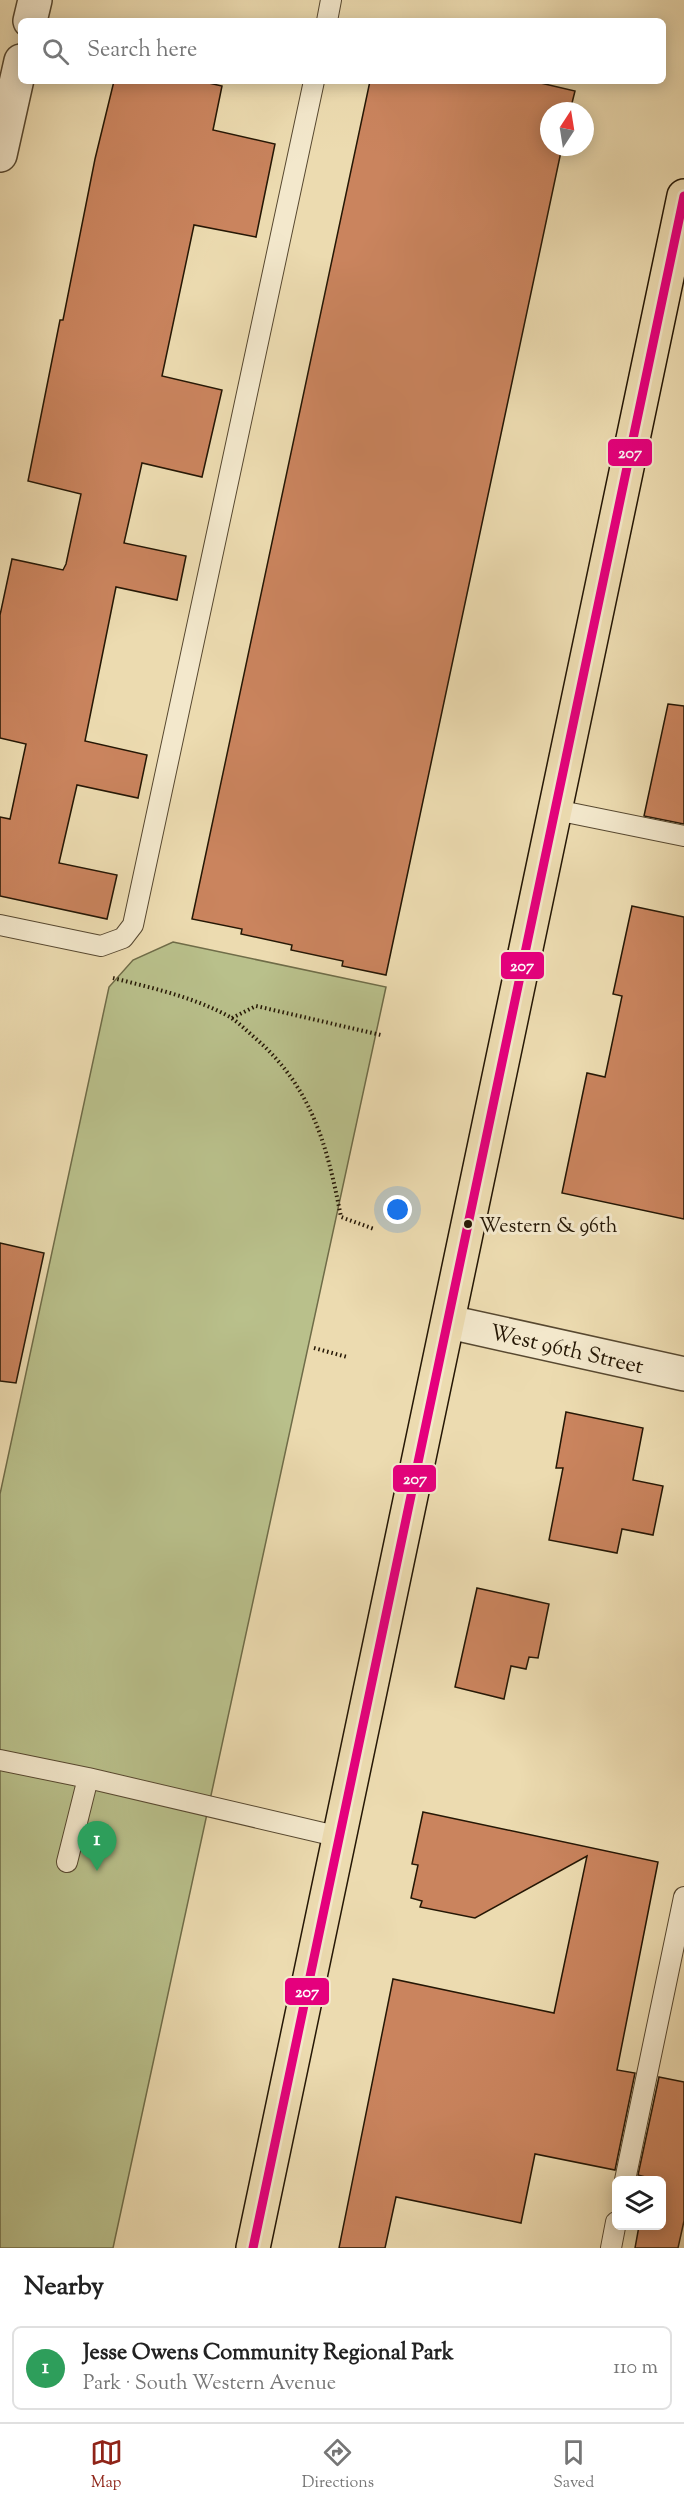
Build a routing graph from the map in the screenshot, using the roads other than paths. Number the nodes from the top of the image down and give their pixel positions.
1 (34, 0) edge
2 (331, 0) edge
3 (31, 18) edge
4 (328, 18) edge
5 (18, 74) edge
6 (313, 84) edge
7 (0, 155) edge
8 (684, 196) edge
9 (556, 810) junction
10 (684, 836) edge
11 (0, 925) edge
12 (449, 1322) junction
13 (684, 1374) edge
14 (0, 1760) edge
15 (88, 1778) junction
16 (340, 1838) junction
17 (67, 1862) dead end
18 (684, 1897) edge
19 (626, 2176) edge
20 (614, 2230) edge
21 (253, 2248) edge
22 (611, 2248) edge

1 - 3 street
2 - 4 lane
5 - 7 street
6 - 11 lane
8 - 9 main road
9 - 10 lane
9 - 12 main road
12 - 13 street, West 96th Street
12 - 16 main road
14 - 15 lane
15 - 16 lane
15 - 17 lane
16 - 21 main road
18 - 19 lane
20 - 22 lane

